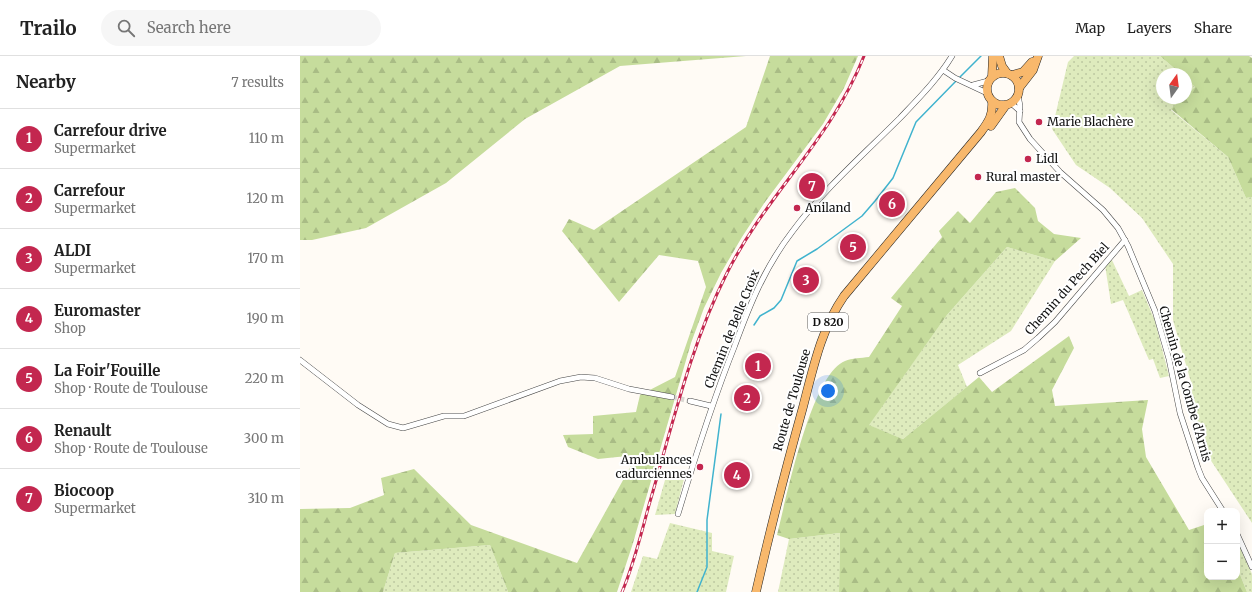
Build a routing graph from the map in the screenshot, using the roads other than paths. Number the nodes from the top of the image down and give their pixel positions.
1 (952, 56) edge
2 (993, 56) edge
3 (999, 56) edge
4 (1037, 56) edge
5 (944, 70) junction
6 (1009, 74) junction
7 (990, 79) junction
8 (972, 85) junction
9 (1019, 92) junction
10 (987, 93) junction
11 (992, 101) junction
12 (1008, 104) junction
13 (1020, 111) junction
14 (1125, 240) junction
15 (300, 360) edge
16 (980, 373) dead end
17 (672, 397) tunnel mouth
18 (690, 401) tunnel mouth
19 (711, 406) junction
20 (1221, 508) edge
21 (678, 514) dead end
22 (1240, 541) edge
23 (1252, 567) edge
24 (756, 592) edge
25 (760, 592) edge

1 - 5 street, Chemin de Belle Croix
2 - 7 main road
3 - 6 main road
4 - 6 main road
4 - 9 main road
5 - 8 street
5 - 19 street, Chemin de Belle Croix
6 - 7 main road
6 - 9 main road
7 - 8 street
7 - 10 main road
8 - 10 street
9 - 12 main road
9 - 13 street, Chemin de la Combe d'Arnis
10 - 11 main road
11 - 12 main road
11 - 24 main road, Route de Toulouse / D 820
12 - 13 street
12 - 25 main road, Route de Toulouse / D 820
13 - 14 street, Chemin de la Combe d'Arnis
14 - 16 street, Chemin du Pech Biel
14 - 20 street, Chemin de la Combe d'Arnis
15 - 17 street
18 - 19 street
19 - 21 street, Chemin de Belle Croix
22 - 23 street

